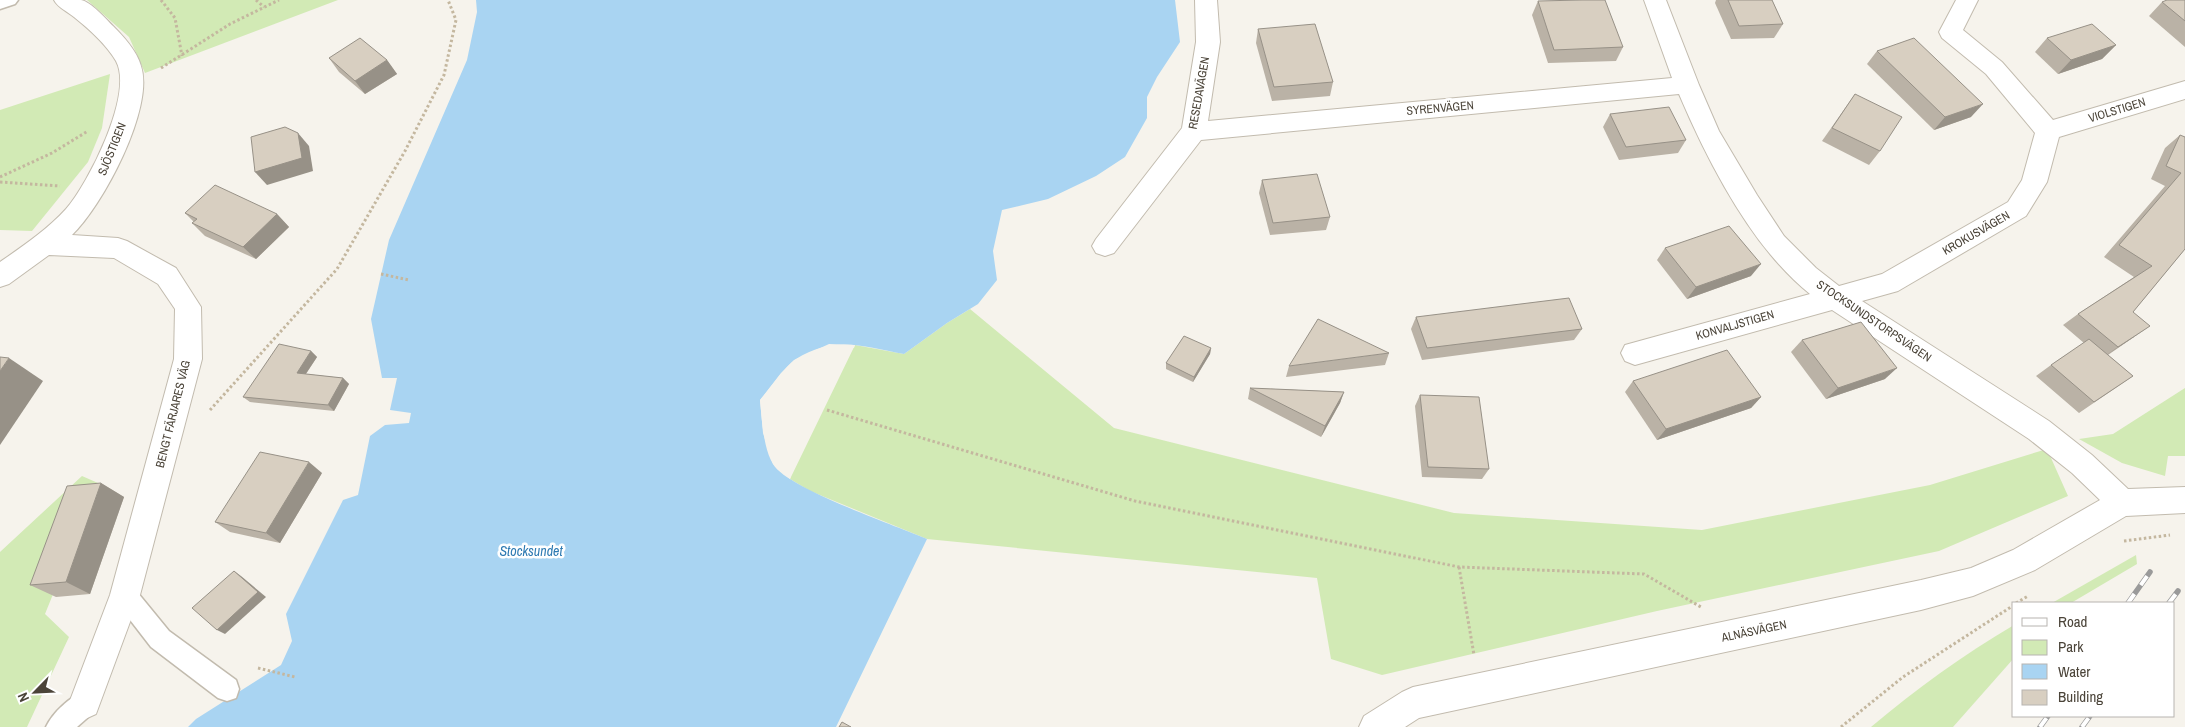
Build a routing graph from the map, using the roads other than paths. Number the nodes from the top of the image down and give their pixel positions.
1 (9, 0) edge
2 (65, 0) edge
3 (1206, 0) edge
4 (1655, 0) edge
5 (1967, 0) edge
6 (0, 3) edge
7 (1687, 85) junction
8 (2185, 90) edge
9 (2048, 130) junction
10 (1194, 131) junction
11 (44, 244) junction
12 (1105, 246) dead end
13 (0, 276) edge
14 (1834, 297) junction
15 (1636, 353) dead end
16 (2185, 500) edge
17 (2122, 503) junction
18 (124, 595) junction
19 (227, 688) dead end
20 (85, 702) joint
21 (59, 727) edge
22 (1375, 727) edge

1 - 6 lane
2 - 11 street, SJÖSTIGEN
3 - 10 street, RESEDAVÄGEN
4 - 7 street, STOCKSUNDSTORPSVÄGEN
5 - 9 street
7 - 10 street, SYRENVÄGEN
7 - 14 street, STOCKSUNDSTORPSVÄGEN
8 - 9 street, VIOLSTIGEN
9 - 14 street, KROKUSVÄGEN
10 - 12 street, RESEDAVÄGEN
11 - 13 street
11 - 18 street, BENGT FÄRJARES VÄG
14 - 15 street, KONVALJSTIGEN
14 - 17 street, STOCKSUNDSTORPSVÄGEN
16 - 17 street
17 - 22 street, ALNÄSVÄGEN
18 - 19 lane
18 - 20 street, BENGT FÄRJARES VÄG
20 - 21 lane

